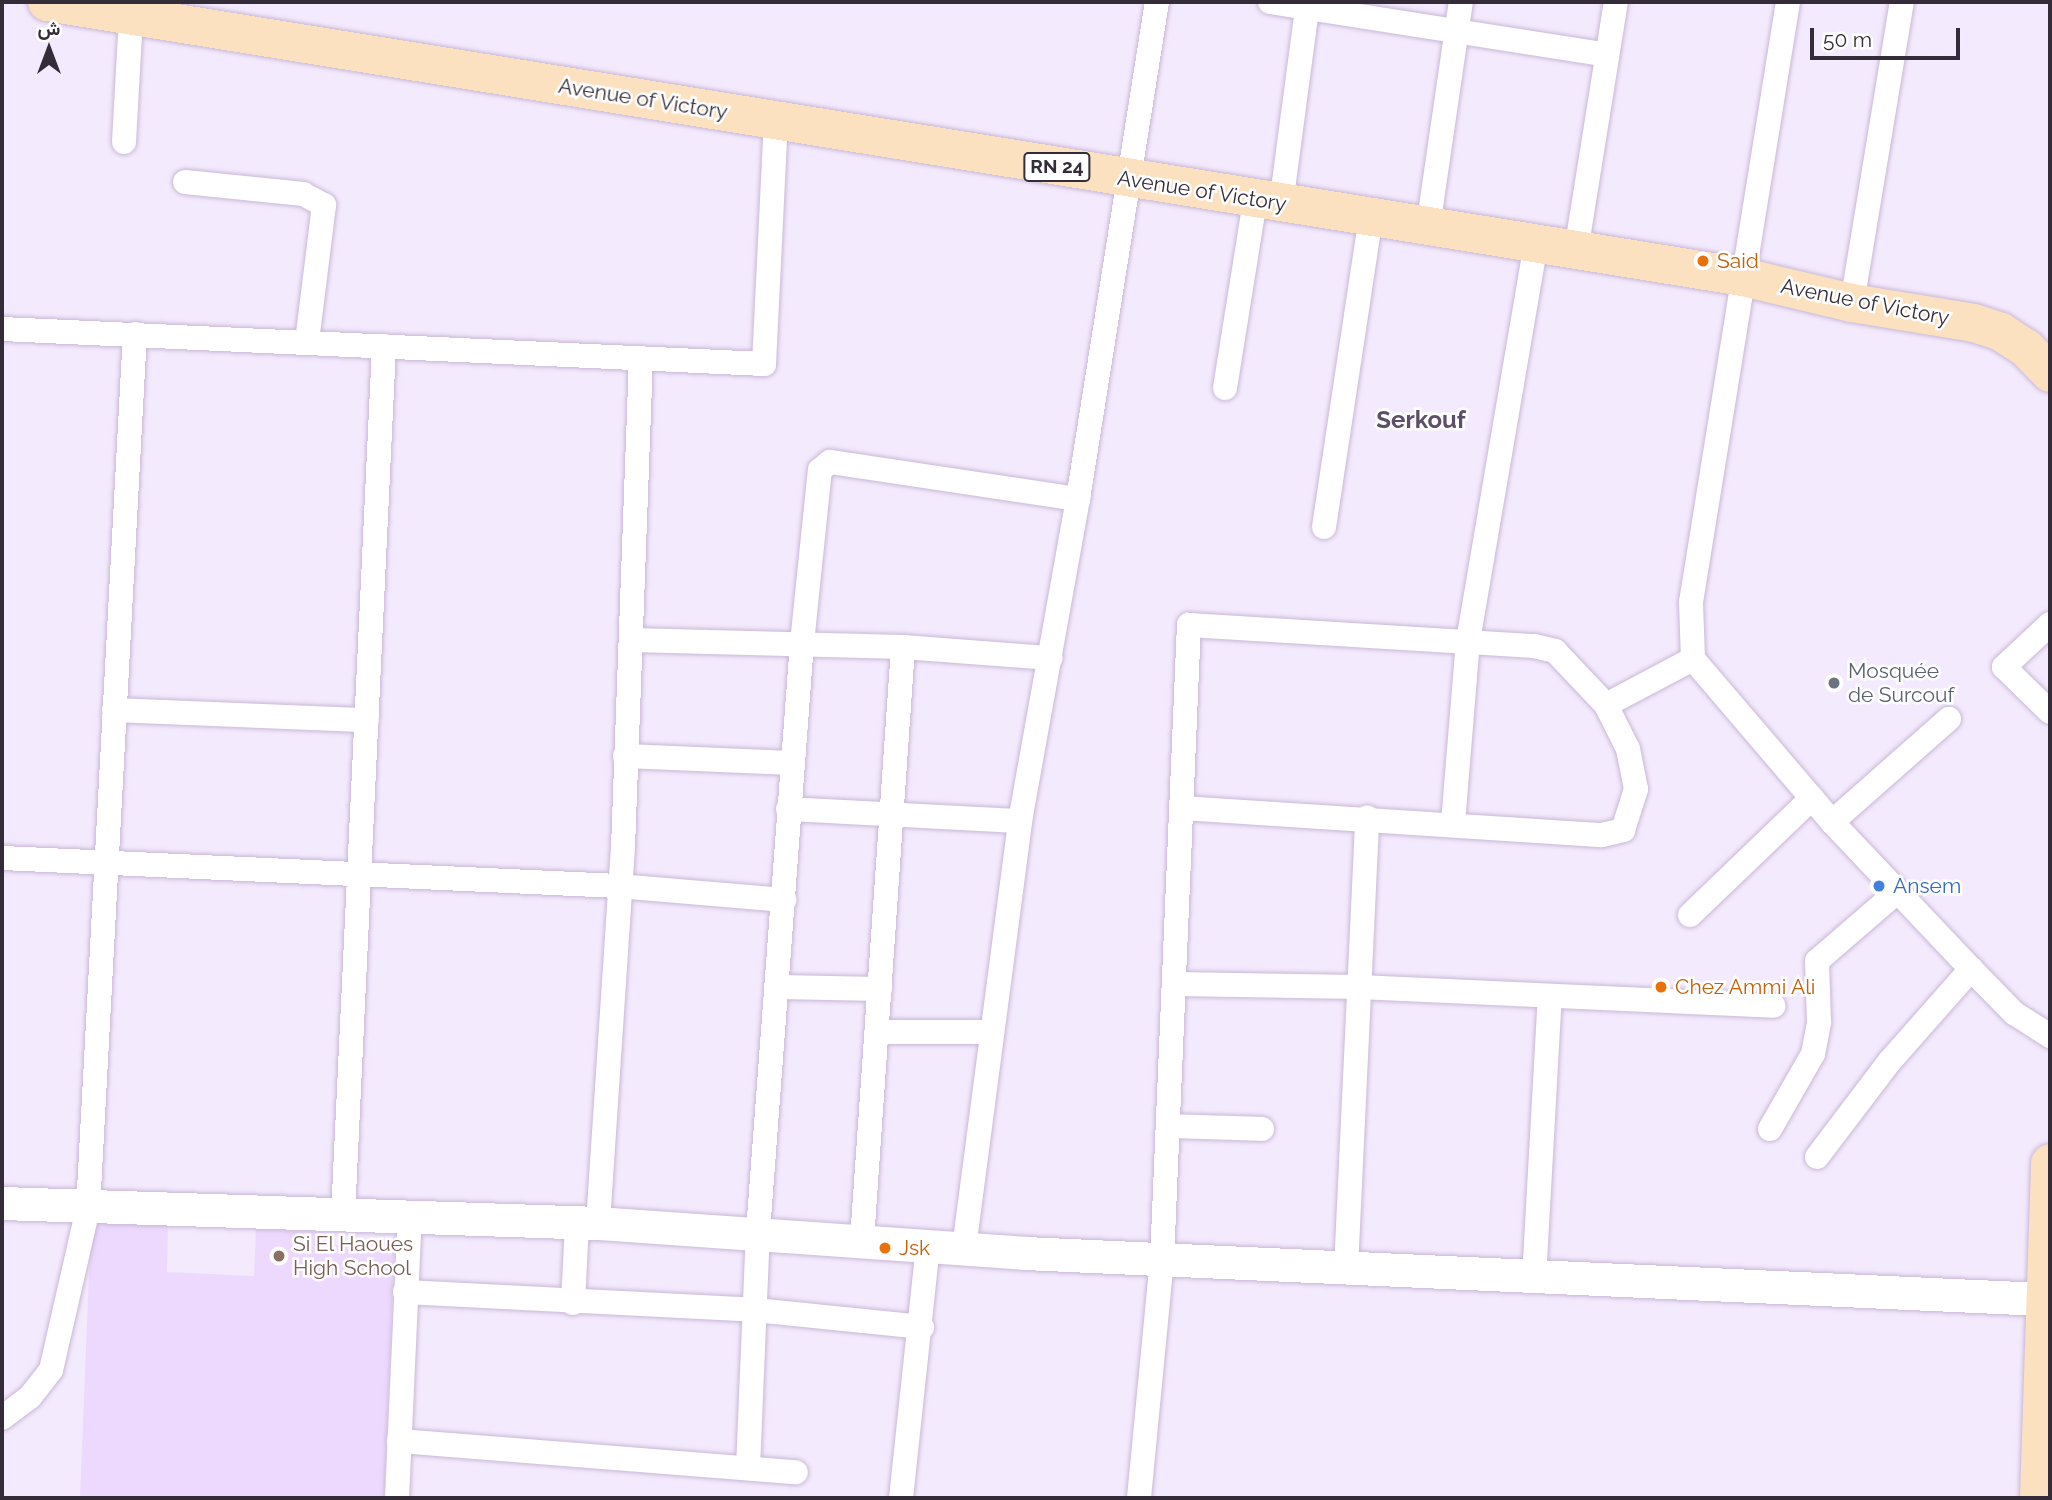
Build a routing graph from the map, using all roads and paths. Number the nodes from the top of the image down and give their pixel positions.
1 (47, 2) edge
2 (1157, 2) edge
3 (1270, 2) edge
4 (1461, 2) edge
5 (1616, 2) edge
6 (1788, 2) edge
7 (1902, 2) edge
8 (1307, 4) edge
9 (131, 15) junction
10 (1457, 29) junction
11 (1607, 55) junction
12 (776, 120) junction
13 (124, 142) dead end
14 (1129, 179) junction
15 (185, 182) dead end
16 (1268, 203) junction
17 (1371, 217) junction
18 (1428, 227) junction
19 (1536, 245) junction
20 (1576, 251) junction
21 (1743, 277) junction
22 (1852, 303) junction
23 (2, 329) edge
24 (135, 334) junction
25 (307, 342) junction
26 (384, 346) junction
27 (641, 358) junction
28 (2050, 373) edge
29 (1225, 388) dead end
30 (1078, 499) junction
31 (1324, 527) dead end
32 (2050, 624) edge
33 (632, 640) junction
34 (1468, 641) junction
35 (802, 643) junction
36 (903, 647) junction
37 (1051, 657) junction
38 (1693, 659) junction
39 (1606, 705) junction
40 (114, 710) junction
41 (2050, 712) edge
42 (1949, 719) dead end
43 (367, 720) junction
44 (625, 756) junction
45 (792, 763) junction
46 (1812, 798) junction
47 (1182, 808) junction
48 (788, 809) junction
49 (892, 812) junction
50 (1367, 817) junction
51 (1020, 821) junction
52 (1832, 822) junction
53 (1453, 823) junction
54 (2, 858) edge
55 (109, 861) junction
56 (358, 872) junction
57 (618, 886) junction
58 (1898, 892) junction
59 (784, 900) junction
60 (1690, 915) dead end
61 (1971, 970) junction
62 (1175, 984) junction
63 (779, 987) junction
64 (1359, 987) junction
65 (880, 989) junction
66 (1550, 996) junction
67 (1774, 1006) dead end
68 (878, 1032) junction
69 (989, 1032) junction
70 (2050, 1036) edge
71 (1168, 1126) junction
72 (1262, 1129) dead end
73 (1770, 1129) dead end
74 (1817, 1157) dead end
75 (2050, 1163) edge
76 (2, 1203) edge
77 (88, 1209) junction
78 (343, 1216) junction
79 (411, 1217) junction
80 (587, 1224) junction
81 (758, 1232) junction
82 (862, 1240) junction
83 (928, 1246) junction
84 (964, 1248) junction
85 (1162, 1260) junction
86 (1346, 1269) junction
87 (1534, 1279) junction
88 (405, 1292) junction
89 (2043, 1299) junction
90 (573, 1303) junction
91 (755, 1310) junction
92 (922, 1327) junction
93 (2, 1418) edge
94 (399, 1441) junction
95 (748, 1468) junction
96 (796, 1472) dead end
97 (397, 1498) edge
98 (901, 1498) edge
99 (1139, 1498) edge
100 (2039, 1498) edge

1 - 9 main road, Avenue of Victory / RN 24
2 - 14 street
3 - 8 street
4 - 10 street
5 - 11 street
6 - 21 street
7 - 22 street
8 - 10 street
8 - 16 street
9 - 12 main road, Avenue of Victory / RN 24
9 - 13 street
10 - 11 street
10 - 18 street
11 - 20 street
12 - 14 main road, Avenue of Victory / RN 24
12 - 27 street
14 - 16 main road, Avenue of Victory / RN 24
14 - 30 street
15 - 25 street
16 - 17 main road, Avenue of Victory / RN 24
16 - 29 street
17 - 18 main road, Avenue of Victory / RN 24
17 - 31 street
18 - 19 main road, Avenue of Victory / RN 24
19 - 20 main road, Avenue of Victory / RN 24
19 - 34 street
20 - 21 main road, Avenue of Victory / RN 24
21 - 22 main road, Avenue of Victory / RN 24
21 - 38 street
22 - 28 main road, Avenue of Victory / RN 24
23 - 24 street
24 - 25 street
24 - 40 street
25 - 26 street
26 - 27 street
26 - 43 street
27 - 33 street
30 - 35 street
30 - 37 street
32 - 41 street
33 - 35 street
33 - 44 street
34 - 39 street
34 - 47 street
34 - 53 street
35 - 36 street
35 - 45 street
36 - 37 street
36 - 49 street
37 - 51 street
38 - 39 street
38 - 46 street
39 - 53 street
40 - 43 street
40 - 55 street
42 - 52 street
43 - 56 street
44 - 45 street
44 - 57 street
45 - 48 street
46 - 52 street
46 - 60 street
47 - 50 street
47 - 62 street
48 - 49 street
48 - 59 street
49 - 51 street
49 - 65 street
50 - 53 street
50 - 64 street
51 - 69 street
52 - 58 street
54 - 55 street
55 - 56 street
55 - 77 street
56 - 57 street
56 - 78 street
57 - 59 street
57 - 80 street
58 - 61 street
58 - 73 street
59 - 63 street
61 - 70 street
61 - 74 street
62 - 64 street
62 - 71 street
63 - 65 street
63 - 81 street
64 - 66 street
64 - 86 street
65 - 68 street
66 - 67 street
66 - 87 street
68 - 69 street
68 - 82 street
69 - 84 street
71 - 72 street
71 - 85 street
75 - 89 main road
76 - 77 main road
77 - 78 main road
77 - 93 street
78 - 79 main road
79 - 80 main road
79 - 88 street
80 - 81 main road
80 - 90 street
81 - 82 main road
81 - 91 street
82 - 83 main road
83 - 84 main road
83 - 92 street
84 - 85 main road
85 - 86 main road
85 - 99 street
86 - 87 main road
87 - 89 main road
88 - 90 street
88 - 94 street
89 - 100 main road
90 - 91 street
91 - 92 street
91 - 95 street
92 - 98 street
94 - 95 street
94 - 97 street
95 - 96 street

